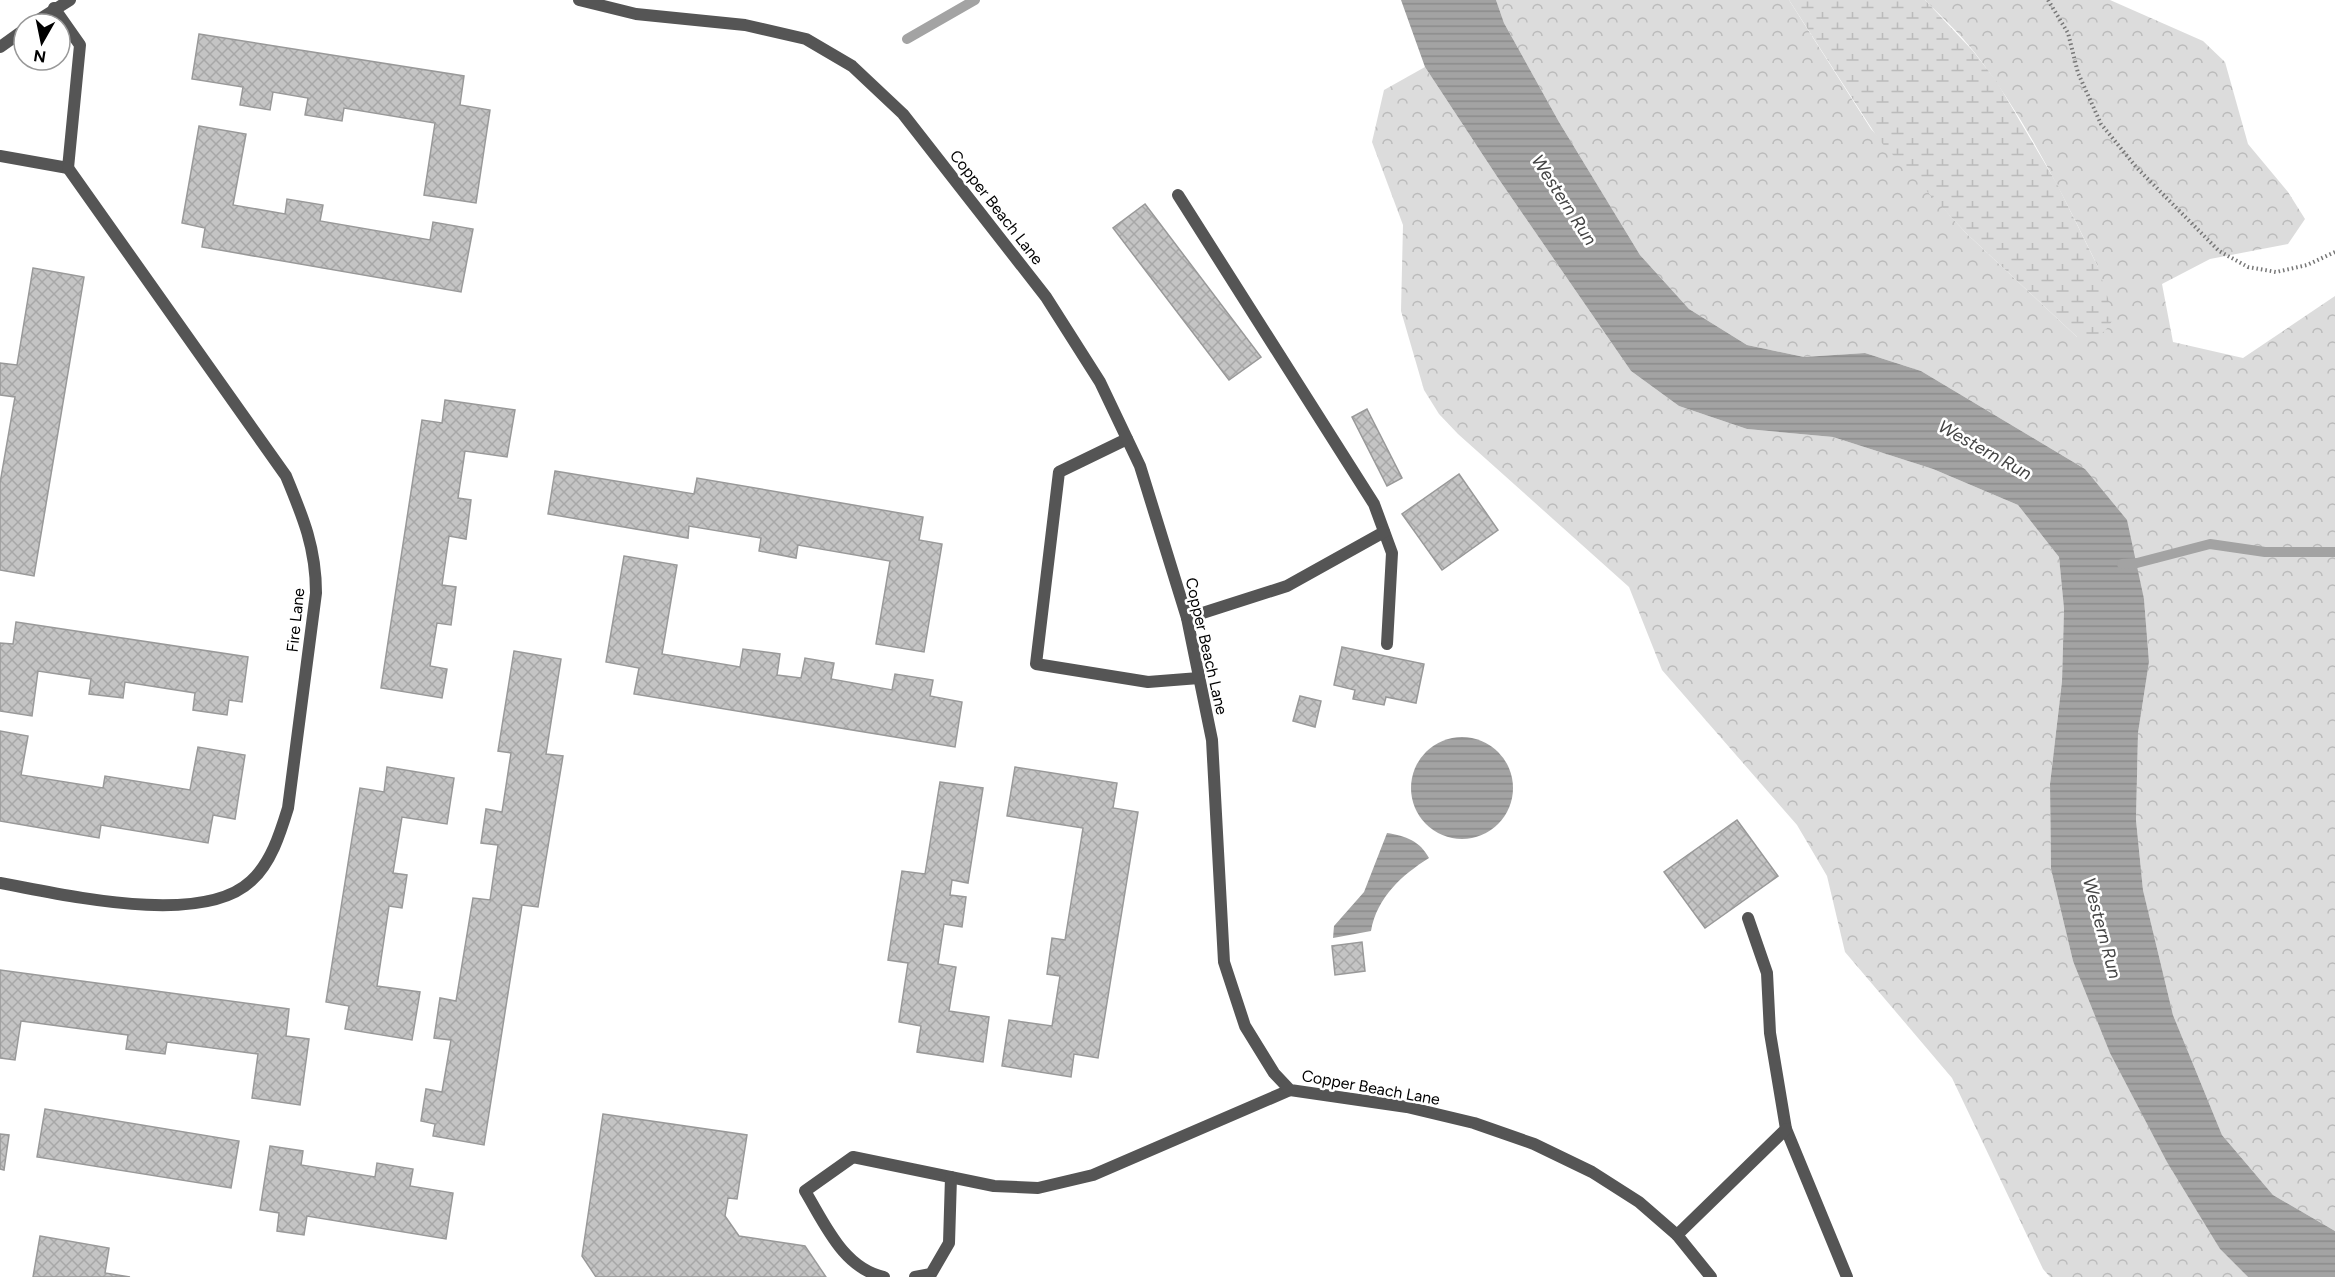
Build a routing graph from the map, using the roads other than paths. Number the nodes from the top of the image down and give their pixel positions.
1 (70, 0) edge
2 (579, 0) edge
3 (54, 8) junction
4 (48, 12) edge
5 (0, 156) edge
6 (68, 168) junction
7 (1178, 195) dead end
8 (1127, 439) junction
9 (1384, 532) junction
10 (1187, 618) junction
11 (1387, 644) dead end
12 (1199, 678) junction
13 (0, 884) edge
14 (1748, 918) dead end
15 (1290, 1090) junction
16 (1786, 1129) junction
17 (951, 1177) junction
18 (1677, 1235) junction
19 (884, 1277) edge
20 (915, 1277) edge
21 (1711, 1277) edge
22 (1847, 1277) edge

1 - 3 street
2 - 8 street, Copper Beach Lane
3 - 4 street
3 - 6 street
5 - 6 street
6 - 13 street, Fire Lane
7 - 9 street
8 - 10 street, Copper Beach Lane
8 - 12 street
9 - 10 street
9 - 11 street
10 - 12 street, Copper Beach Lane
12 - 15 street, Copper Beach Lane
14 - 16 street
15 - 17 street
15 - 18 street, Copper Beach Lane
16 - 18 street
16 - 22 street
17 - 19 street
17 - 20 street
18 - 21 street, Copper Beach Lane

